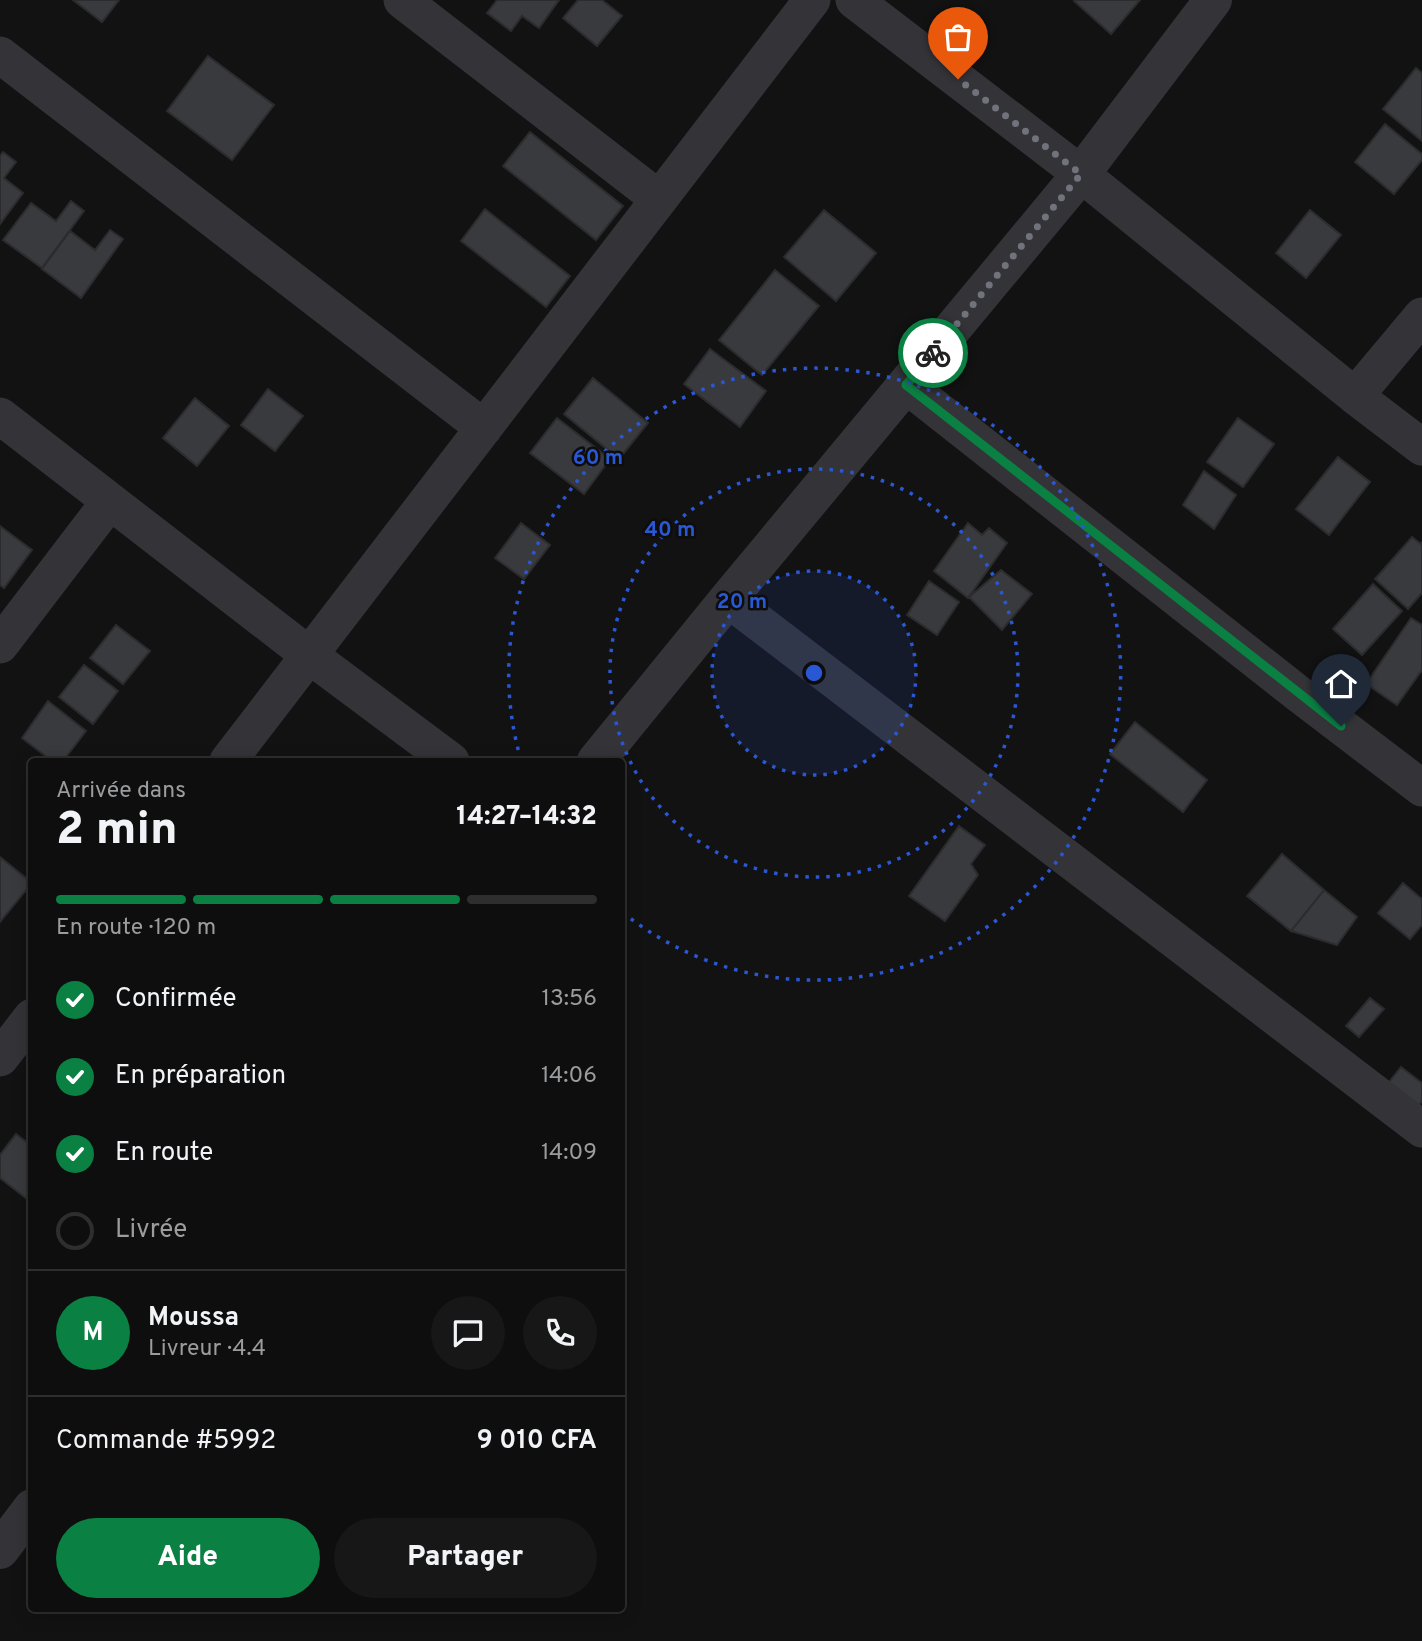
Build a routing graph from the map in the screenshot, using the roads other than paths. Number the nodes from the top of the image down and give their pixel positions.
1 (401, 0) edge
2 (812, 0) edge
3 (854, 0) edge
4 (1213, 0) edge
5 (0, 55) edge
6 (1081, 174) junction
7 (660, 199) junction
8 (1422, 316) edge
9 (906, 385) junction
10 (1355, 396) junction
11 (0, 416) edge
12 (484, 428) junction
13 (1422, 447) edge
14 (110, 501) junction
15 (728, 599) junction
16 (0, 645) edge
17 (309, 655) junction
18 (230, 758) edge
19 (447, 758) edge
20 (598, 758) edge
21 (1422, 788) edge
22 (28, 1022) edge
23 (0, 1058) edge
24 (1422, 1129) edge
25 (28, 1513) edge
26 (0, 1550) edge

1 - 7 street
2 - 7 street
3 - 6 street
4 - 6 street
5 - 12 street
6 - 9 street
6 - 10 street
7 - 12 street
8 - 10 street
9 - 15 street
9 - 21 street
10 - 13 street
11 - 14 street
12 - 17 street
14 - 16 street
14 - 17 street
15 - 20 street
15 - 24 street
17 - 18 street
17 - 19 street
22 - 23 street
25 - 26 street

